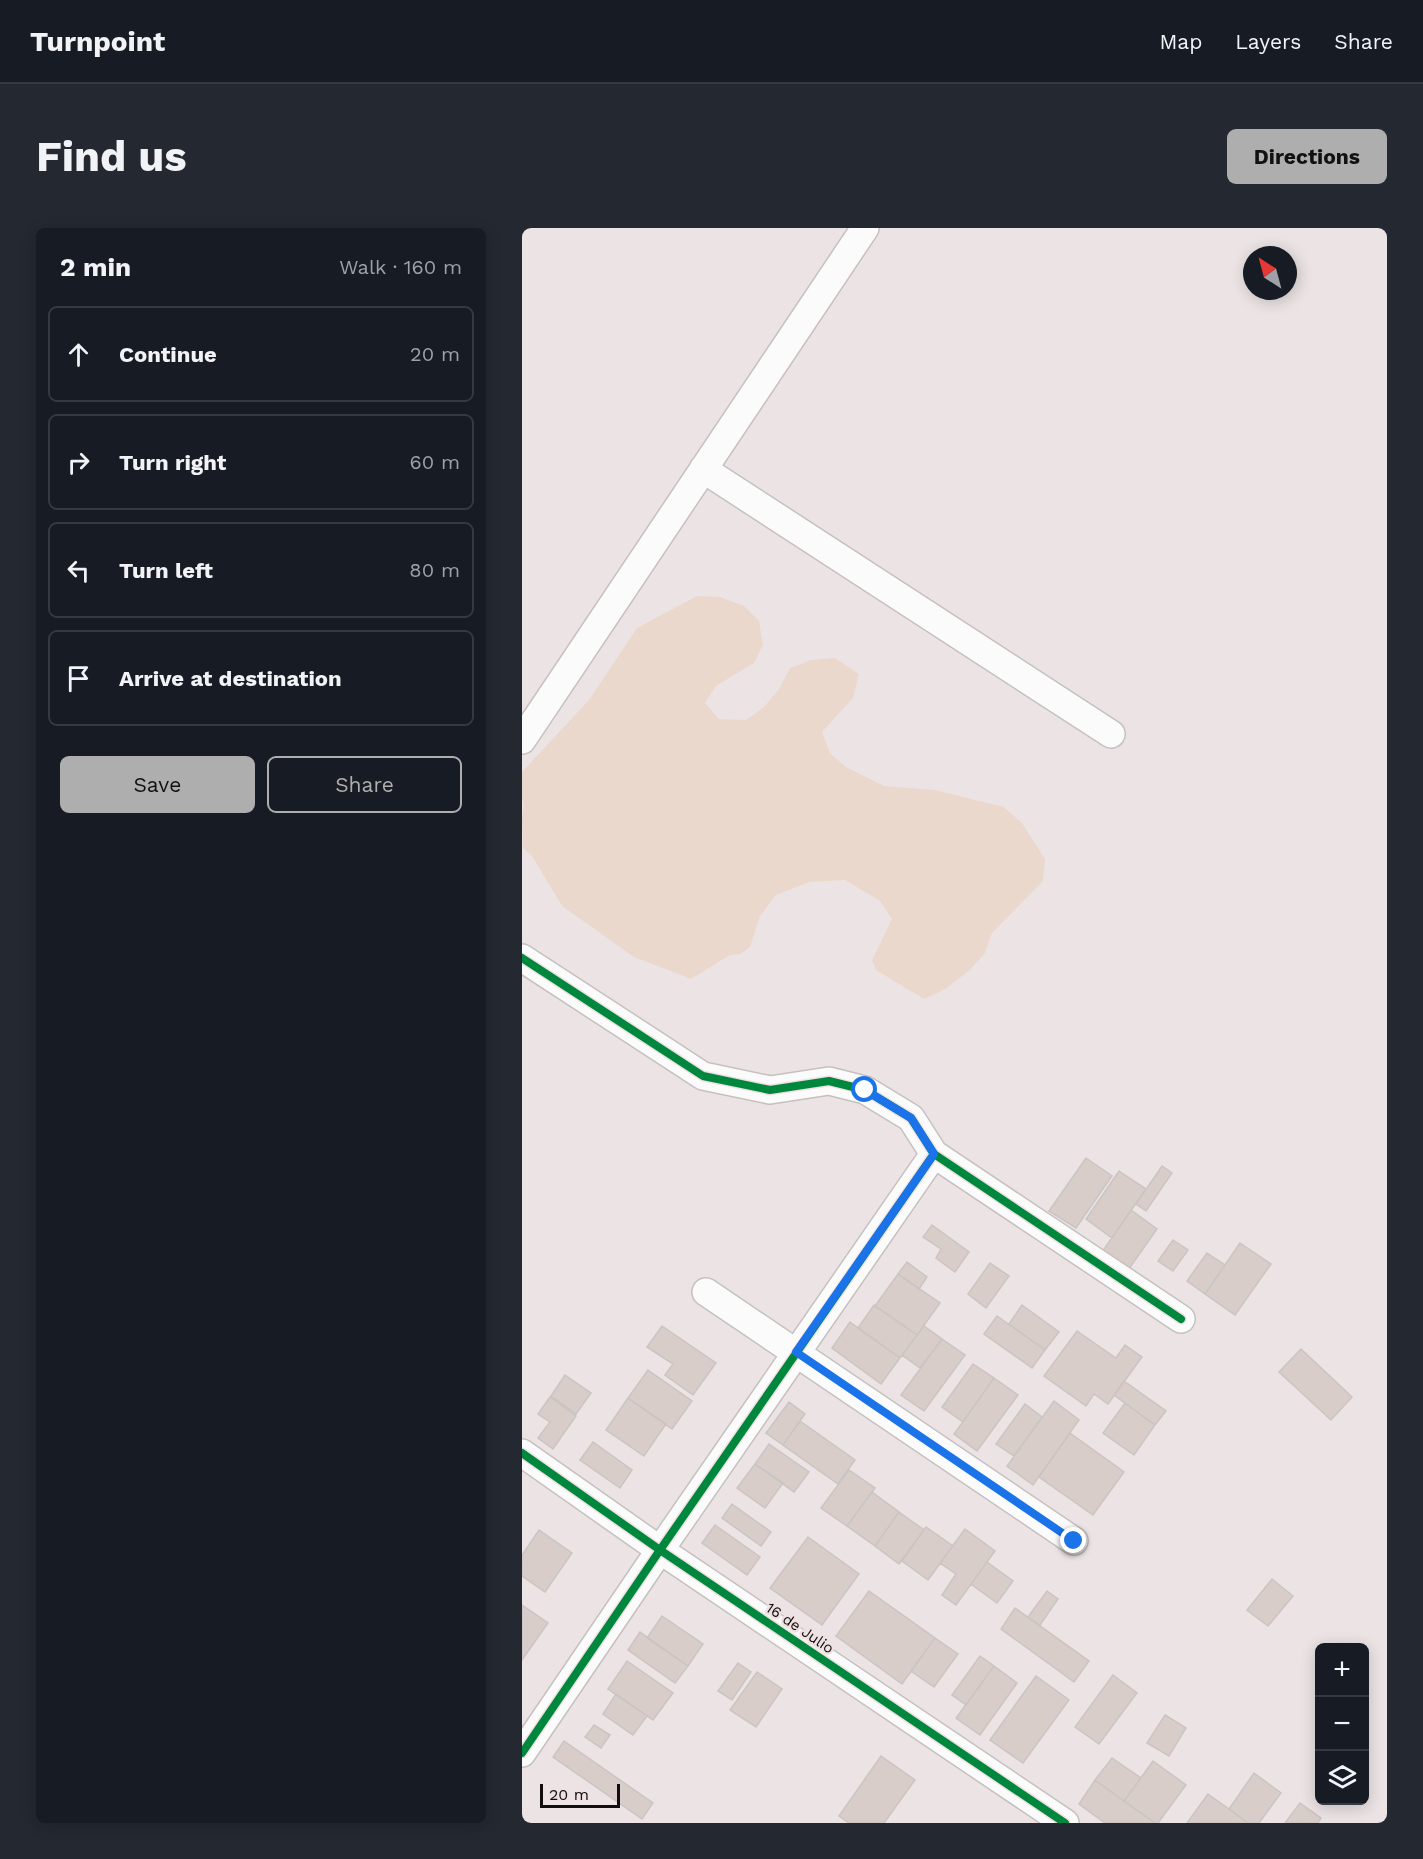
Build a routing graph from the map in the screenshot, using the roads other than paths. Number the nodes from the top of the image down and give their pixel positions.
1 (864, 228) edge
2 (703, 469) junction
3 (1111, 734) dead end
4 (522, 740) edge
5 (522, 958) edge
6 (934, 1154) junction
7 (706, 1292) dead end
8 (1181, 1319) dead end
9 (796, 1352) junction
10 (522, 1453) edge
11 (1074, 1541) dead end
12 (660, 1550) junction
13 (522, 1753) edge
14 (1047, 1818) edge

1 - 2 street
2 - 3 street
2 - 4 street
5 - 6 street
6 - 8 street
6 - 9 street
7 - 9 street
9 - 11 street
9 - 12 street
10 - 12 street, 16 de Julio
12 - 13 street
12 - 14 street, 16 de Julio

